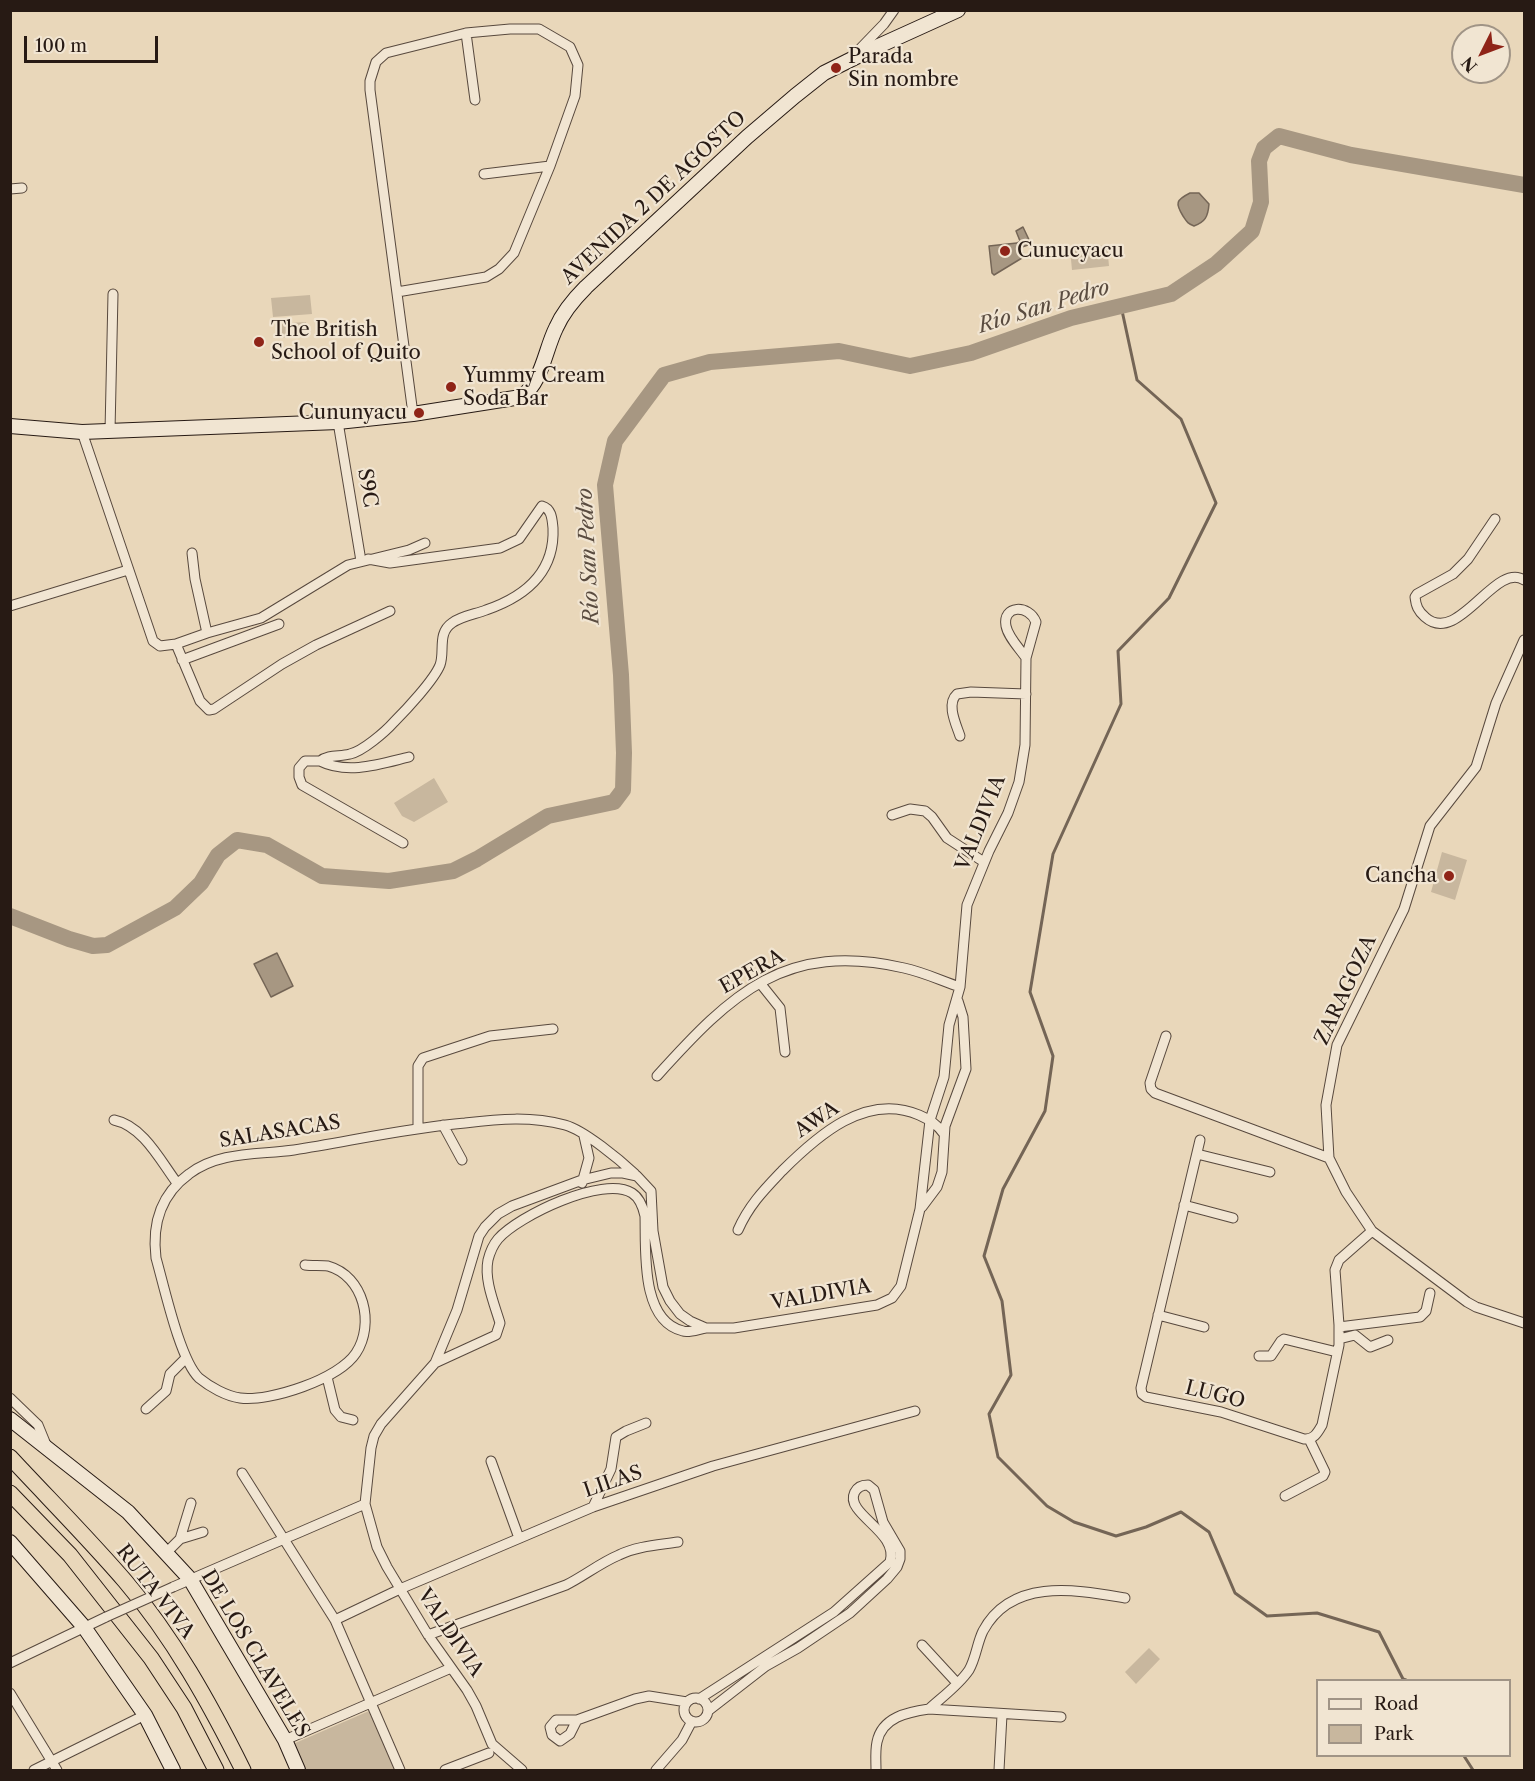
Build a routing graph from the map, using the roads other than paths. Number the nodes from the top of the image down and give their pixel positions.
1 (894, 10) edge
2 (958, 10) edge
3 (466, 33) junction
4 (848, 62) junction
5 (475, 100) dead end
6 (550, 166) junction
7 (484, 174) dead end
8 (22, 188) dead end
9 (10, 189) edge
10 (397, 292) junction
11 (113, 294) dead end
12 (413, 414) junction
13 (338, 422) junction
14 (10, 426) edge
15 (110, 431) junction
16 (82, 432) junction
17 (1495, 519) dead end
18 (425, 543) dead end
19 (192, 553) dead end
20 (365, 560) junction
21 (128, 570) junction
22 (1524, 580) edge
23 (10, 606) edge
24 (390, 611) dead end
25 (279, 624) dead end
26 (207, 633) junction
27 (1524, 640) edge
28 (176, 644) junction
29 (1026, 658) junction
30 (182, 660) junction
31 (1026, 694) junction
32 (960, 736) dead end
33 (409, 757) dead end
34 (320, 761) junction
35 (892, 815) dead end
36 (403, 843) dead end
37 (984, 862) junction
38 (760, 983) junction
39 (960, 987) junction
40 (958, 1001) junction
41 (553, 1029) dead end
42 (1166, 1036) dead end
43 (785, 1052) dead end
44 (657, 1076) dead end
45 (114, 1120) dead end
46 (930, 1120) junction
47 (443, 1125) junction
48 (418, 1127) junction
49 (944, 1134) junction
50 (584, 1136) junction
51 (1200, 1140) dead end
52 (1197, 1154) junction
53 (1329, 1158) junction
54 (462, 1160) dead end
55 (1270, 1172) dead end
56 (637, 1176) junction
57 (582, 1180) junction
58 (177, 1183) junction
59 (579, 1194) junction
60 (1184, 1205) junction
61 (920, 1209) junction
62 (1233, 1218) dead end
63 (738, 1230) dead end
64 (650, 1231) junction
65 (1372, 1231) junction
66 (305, 1265) dead end
67 (1430, 1293) dead end
68 (1158, 1315) junction
69 (1524, 1323) edge
70 (1204, 1327) dead end
71 (1340, 1327) junction
72 (706, 1328) junction
73 (1339, 1339) junction
74 (1388, 1340) dead end
75 (1337, 1352) junction
76 (1259, 1356) dead end
77 (186, 1358) junction
78 (435, 1363) junction
79 (327, 1377) junction
80 (10, 1398) edge
81 (146, 1409) dead end
82 (915, 1411) dead end
83 (10, 1419) edge
84 (353, 1420) dead end
85 (646, 1423) dead end
86 (1308, 1439) junction
87 (47, 1449) junction
88 (10, 1457) edge
89 (491, 1461) dead end
90 (242, 1473) dead end
91 (10, 1493) edge
92 (1285, 1497) dead end
93 (191, 1503) dead end
94 (365, 1504) junction
95 (593, 1507) junction
96 (203, 1532) dead end
97 (180, 1539) junction
98 (284, 1539) junction
99 (519, 1539) junction
100 (10, 1542) edge
101 (678, 1542) dead end
102 (166, 1553) junction
103 (190, 1579) junction
104 (400, 1589) junction
105 (1125, 1598) dead end
106 (335, 1620) junction
107 (84, 1627) junction
108 (428, 1635) junction
109 (922, 1645) dead end
110 (10, 1663) edge
111 (451, 1668) junction
112 (957, 1683) junction
113 (10, 1693) edge
114 (699, 1699) junction
115 (687, 1702) junction
116 (372, 1703) junction
117 (929, 1709) junction
118 (708, 1711) junction
119 (145, 1715) junction
120 (1002, 1715) junction
121 (1061, 1717) dead end
122 (577, 1720) dead end
123 (692, 1721) junction
124 (285, 1740) junction
125 (489, 1753) dead end
126 (55, 1766) edge
127 (171, 1768) edge
128 (34, 1770) edge
129 (216, 1770) edge
130 (243, 1770) edge
131 (298, 1770) edge
132 (400, 1770) edge
133 (445, 1770) edge
134 (522, 1770) edge
135 (657, 1770) edge
136 (876, 1770) edge
137 (999, 1770) edge

1 - 4 street
2 - 4 main road, AVENIDA 2 DE AGOSTO
3 - 5 street
3 - 6 street
3 - 10 street
4 - 12 main road, AVENIDA 2 DE AGOSTO
6 - 7 street
6 - 10 street
8 - 9 street
10 - 12 street
11 - 15 street
12 - 13 main road, AVENIDA 2 DE AGOSTO
13 - 15 main road, AVENIDA 2 DE AGOSTO
13 - 20 street, S9C
14 - 16 main road, AVENIDA 2 DE AGOSTO
15 - 16 main road, AVENIDA 2 DE AGOSTO
16 - 21 street
17 - 22 street
18 - 20 street
19 - 26 street
20 - 26 street
20 - 34 street
21 - 23 street
21 - 28 street
24 - 30 street
25 - 30 street
26 - 28 street
27 - 53 street, ZARAGOZA
28 - 30 street
29 - 29 street, VALDIVIA
29 - 31 street, VALDIVIA
31 - 32 street
31 - 37 street, VALDIVIA
33 - 34 street
34 - 36 street
35 - 37 street
37 - 39 street, VALDIVIA
38 - 39 street, EPERA
38 - 43 street
38 - 44 street, EPERA
39 - 40 street, VALDIVIA
40 - 46 street, VALDIVIA
40 - 49 street, VALDIVIA
41 - 48 street
42 - 53 street
45 - 58 street
46 - 49 street, AWA
46 - 61 street, VALDIVIA
46 - 63 street, AWA
47 - 48 street, SALASACAS
47 - 50 street, SALASACAS
47 - 54 street
48 - 58 street, SALASACAS
49 - 61 street, VALDIVIA
50 - 56 street, SALASACAS
50 - 57 street
51 - 52 street, LUGO
52 - 55 street
52 - 60 street, LUGO
53 - 65 street, ZARAGOZA
56 - 57 street
56 - 64 street, SALASACAS
57 - 59 street
57 - 78 street
58 - 77 street, SALASACAS
59 - 64 street
59 - 78 street
60 - 62 street
60 - 68 street, LUGO
61 - 72 street, VALDIVIA
64 - 72 street
64 - 72 street
65 - 69 street, ZARAGOZA
65 - 71 street
66 - 79 street, SALASACAS
67 - 71 street
68 - 70 street
68 - 86 street, LUGO
71 - 73 street
73 - 74 street
73 - 75 street
75 - 76 street
75 - 86 street
77 - 79 street, SALASACAS
77 - 81 street
78 - 94 street
79 - 84 street
80 - 87 street
82 - 95 street, LILAS
83 - 87 main road, DE LOS CLAVELES
85 - 95 street
86 - 92 street
87 - 102 main road, DE LOS CLAVELES
88 - 130 highway, RUTA VIVA
89 - 99 street
90 - 98 street
91 - 129 highway
93 - 97 street
94 - 98 street
94 - 104 street, VALDIVIA
95 - 99 street, LILAS
96 - 97 street
97 - 102 street
98 - 103 street
98 - 106 street
99 - 104 street, LILAS
100 - 107 main road
101 - 108 street
102 - 103 main road, DE LOS CLAVELES
103 - 107 street, bridge
103 - 124 main road, DE LOS CLAVELES
104 - 106 street, LILAS
104 - 108 street, VALDIVIA
105 - 112 street
106 - 116 street
107 - 110 street
107 - 119 main road
108 - 111 street, VALDIVIA
109 - 112 street
111 - 116 street
111 - 134 street, VALDIVIA
112 - 117 street
113 - 126 street
114 - 115 street
114 - 118 street
114 - 118 street
115 - 122 street
115 - 123 street
116 - 124 street
116 - 132 street
117 - 120 street
117 - 136 street
118 - 123 street
119 - 126 street
119 - 127 main road
120 - 121 street
120 - 137 street
123 - 135 street
124 - 131 main road, DE LOS CLAVELES
125 - 133 street
126 - 128 street

